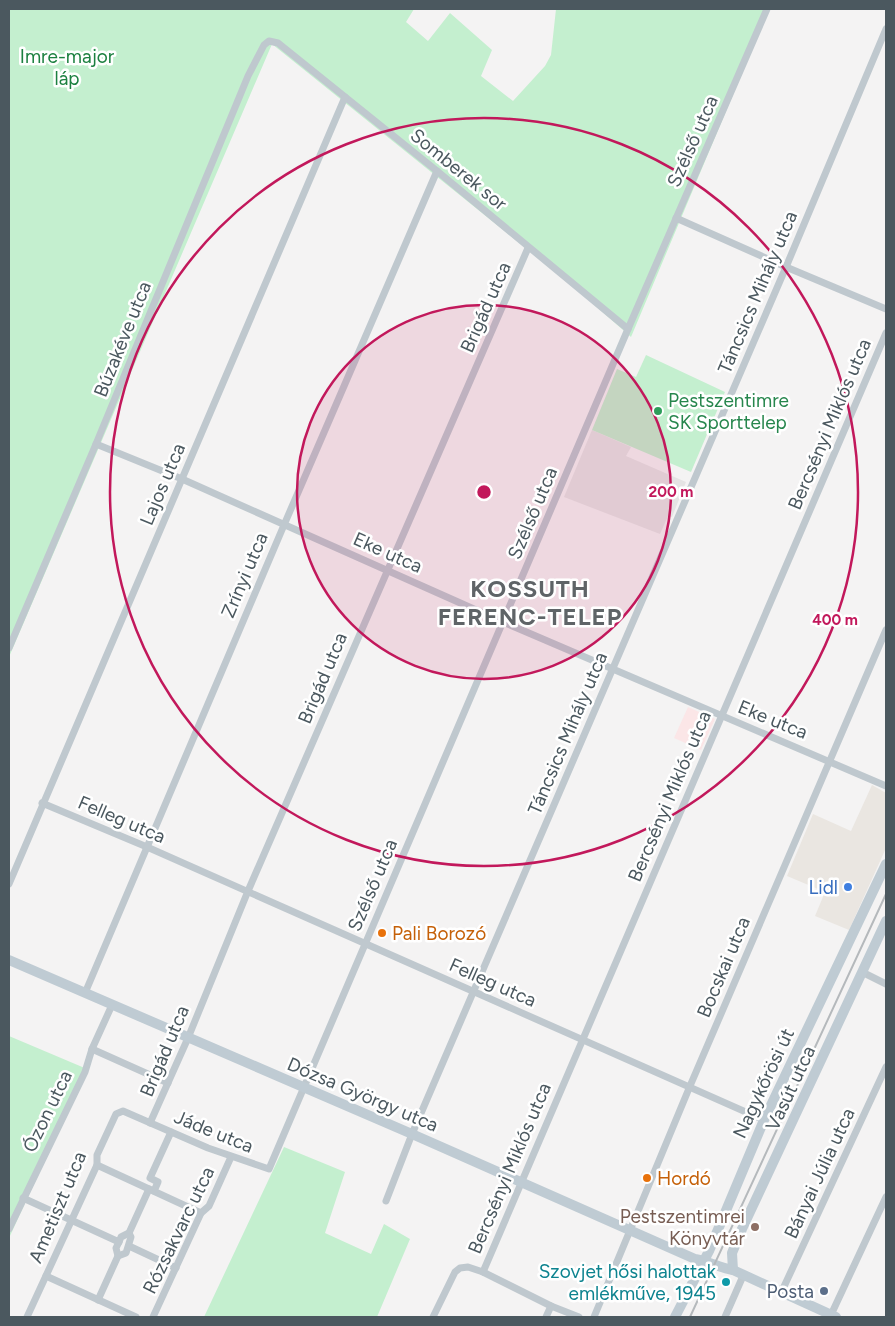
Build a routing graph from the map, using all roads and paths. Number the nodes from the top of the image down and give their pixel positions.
1 (767, 9) edge
2 (886, 29) edge
3 (266, 43) joint
4 (345, 97) junction
5 (437, 171) junction
6 (676, 218) junction
7 (528, 248) junction
8 (786, 268) junction
9 (886, 310) edge
10 (628, 329) junction
11 (886, 333) edge
12 (96, 444) junction
13 (182, 479) junction
14 (284, 525) junction
15 (387, 569) junction
16 (503, 622) junction
17 (886, 630) edge
18 (9, 648) edge
19 (613, 668) junction
20 (722, 716) junction
21 (830, 761) junction
22 (886, 786) edge
23 (42, 803) junction
24 (147, 847) junction
25 (886, 864) edge
26 (9, 884) edge
27 (248, 891) junction
28 (886, 921) edge
29 (365, 943) junction
30 (9, 960) edge
31 (862, 972) junction
32 (886, 984) edge
33 (474, 992) junction
34 (85, 993) junction
35 (112, 1005) junction
36 (188, 1038) junction
37 (582, 1039) junction
38 (92, 1049) junction
39 (886, 1067) edge
40 (168, 1083) junction
41 (690, 1086) junction
42 (304, 1088) junction
43 (119, 1112) joint
44 (764, 1120) junction
45 (150, 1123) junction
46 (171, 1132) junction
47 (412, 1134) junction
48 (231, 1157) junction
49 (97, 1165) junction
50 (269, 1169) joint
51 (521, 1182) junction
52 (151, 1190) junction
53 (886, 1197) edge
54 (23, 1198) junction
55 (386, 1201) dead end
56 (201, 1213) junction
57 (71, 1220) junction
58 (9, 1229) edge
59 (631, 1229) junction
60 (129, 1233) junction
61 (118, 1242) junction
62 (129, 1246) junction
63 (118, 1256) junction
64 (704, 1260) junction
65 (176, 1268) junction
66 (733, 1270) junction
67 (483, 1272) junction
68 (46, 1276) junction
69 (743, 1276) junction
70 (781, 1293) junction
71 (98, 1300) junction
72 (551, 1306) junction
73 (27, 1317) edge
74 (136, 1317) edge
75 (153, 1317) edge
76 (433, 1317) edge
77 (546, 1317) edge
78 (579, 1317) edge
79 (594, 1317) edge
80 (675, 1317) edge
81 (725, 1317) edge
82 (832, 1317) edge

1 - 6 street, Szélső utca
2 - 8 street, Táncsics Mihály utca
3 - 4 street, Somberek sor
3 - 12 street, Búzakéve utca
4 - 5 street, Somberek sor
4 - 13 street, Lajos utca
5 - 7 street, Somberek sor
5 - 14 street, Zrínyi utca
6 - 8 street
6 - 10 street, Szélső utca
7 - 10 street, Somberek sor
7 - 15 street, Brigád utca
8 - 9 street
8 - 19 street, Táncsics Mihály utca
10 - 16 street, Szélső utca
11 - 20 street, Bercsényi Miklós utca
12 - 13 street, Eke utca
12 - 18 street, Búzakéve utca
13 - 14 street, Eke utca
13 - 23 street, Lajos utca
14 - 15 street, Eke utca
14 - 24 street, Zrínyi utca
15 - 16 street, Eke utca
15 - 27 street, Brigád utca
16 - 19 street, Eke utca
16 - 29 street, Szélső utca
17 - 21 street, Bocskai utca
19 - 20 street, Eke utca
19 - 33 street, Táncsics Mihály utca
20 - 21 street, Eke utca
20 - 37 street, Bercsényi Miklós utca
21 - 22 street, Eke utca
21 - 41 street, Bocskai utca
23 - 24 street, Felleg utca
23 - 26 street, Lajos utca
24 - 27 street, Felleg utca
24 - 34 street, Zrínyi utca
25 - 44 street, Nagykőrösi út
27 - 29 street, Felleg utca
27 - 36 street, Brigád utca
28 - 31 street, Vasút utca
29 - 33 street, Felleg utca
29 - 42 street, Szélső utca
30 - 34 street, Dózsa György utca
31 - 32 street
31 - 66 street, Vasút utca
33 - 37 street, Felleg utca
33 - 47 street, Táncsics Mihály utca
34 - 35 street, Dózsa György utca
35 - 36 street, Dózsa György utca
35 - 38 street, Ózon utca
36 - 40 street, Brigád utca
36 - 42 street, Dózsa György utca
37 - 41 street, Felleg utca
37 - 51 street, Bercsényi Miklós utca
38 - 40 street
38 - 54 street, Ózon utca
39 - 70 street, Bányai Júlia utca
40 - 45 street, Brigád utca
41 - 44 street, Felleg utca
41 - 59 street, Bocskai utca
42 - 47 street, Dózsa György utca
42 - 50 street, Szélső utca
43 - 45 street, Jáde utca
43 - 49 street, Ametiszt utca
44 - 64 street, Nagykőrösi út
45 - 46 street, Jáde utca
46 - 48 street, Jáde utca
46 - 52 street
47 - 51 street, Dózsa György utca
47 - 55 street, Táncsics Mihály utca
48 - 50 street, Jáde utca
48 - 56 street, Rózsakvarc utca
49 - 52 street
49 - 57 street, Ametiszt utca
51 - 59 street, Dózsa György utca
51 - 67 street, Bercsényi Miklós utca
52 - 56 street
52 - 60 street
53 - 82 street
54 - 57 street
54 - 58 street, Ózon utca
56 - 65 street, Rózsakvarc utca
57 - 61 street
57 - 68 street, Ametiszt utca
59 - 64 street, Dózsa György utca
59 - 79 street, Bocskai utca
60 - 61 street
60 - 62 street
61 - 63 street
62 - 63 street
62 - 65 street
63 - 71 street
64 - 66 street, Dózsa György utca
64 - 80 street, Nagykőrösi út
65 - 75 street, Rózsakvarc utca
66 - 69 street, Dózsa György utca
67 - 72 street
67 - 76 street
68 - 71 street
68 - 73 street, Ametiszt utca
69 - 70 street, Dózsa György utca
69 - 81 street
70 - 82 street, Dózsa György utca
71 - 74 street
72 - 77 street
72 - 78 street

